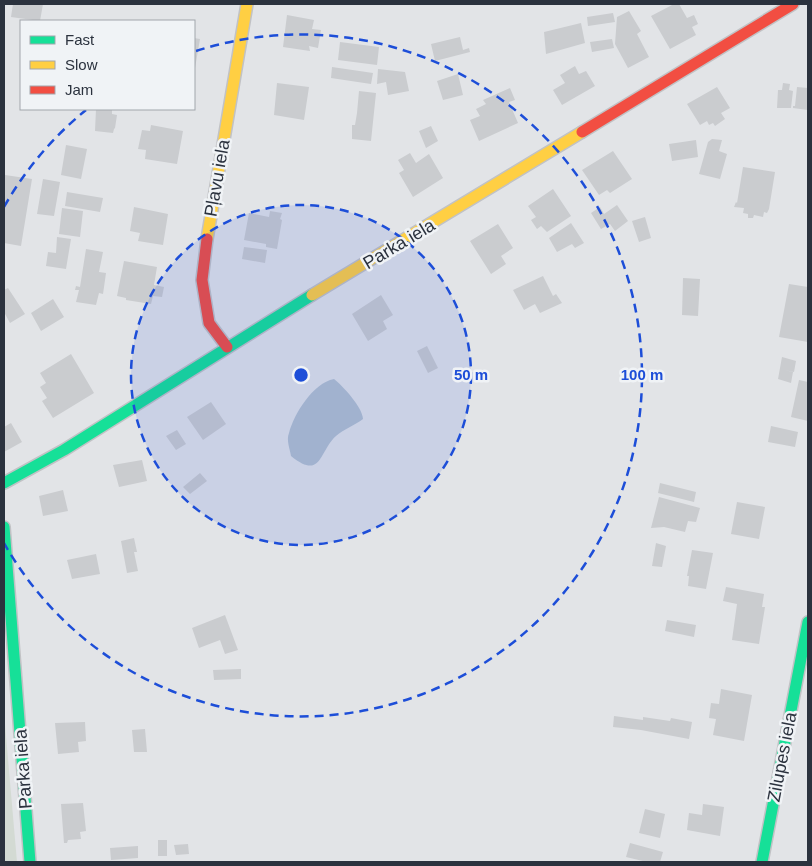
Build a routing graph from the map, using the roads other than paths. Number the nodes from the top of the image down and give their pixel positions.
1 (247, 4) edge
2 (794, 4) edge
3 (227, 347) junction
4 (4, 483) edge
5 (4, 526) edge
6 (808, 622) edge
7 (30, 862) edge
8 (762, 862) edge

1 - 3 street, Pļavu iela
2 - 3 street, Parka iela
3 - 4 street, Parka iela
5 - 7 street, Parka iela
6 - 8 street, Zilupes iela

